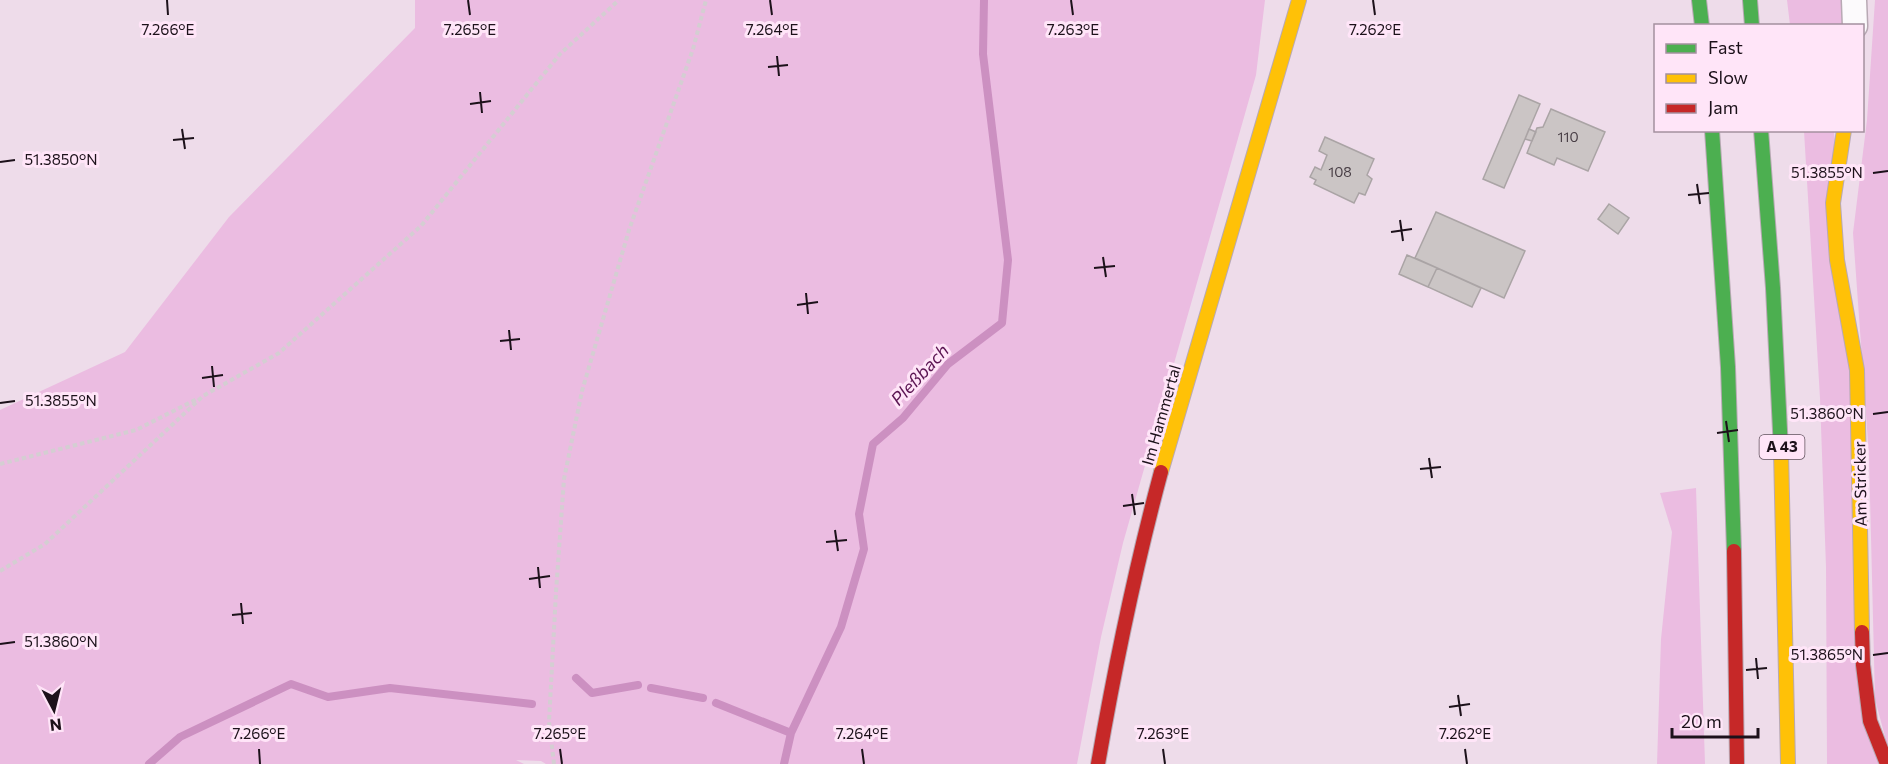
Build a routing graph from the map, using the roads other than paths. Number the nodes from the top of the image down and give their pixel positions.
1 (1299, 0) edge
2 (1699, 0) edge
3 (1750, 0) edge
4 (1854, 0) edge
5 (1702, 24) edge
6 (1752, 24) edge
7 (1855, 24) edge
8 (1712, 132) edge
9 (1761, 132) edge
10 (1844, 132) edge
11 (1098, 764) edge
12 (1737, 764) edge
13 (1788, 764) edge
14 (1887, 764) edge

1 - 11 main road, Im Hammertal
2 - 5 main road
3 - 6 main road
4 - 7 street
8 - 12 main road
9 - 13 main road, A 43
10 - 14 main road, Am Stricker

